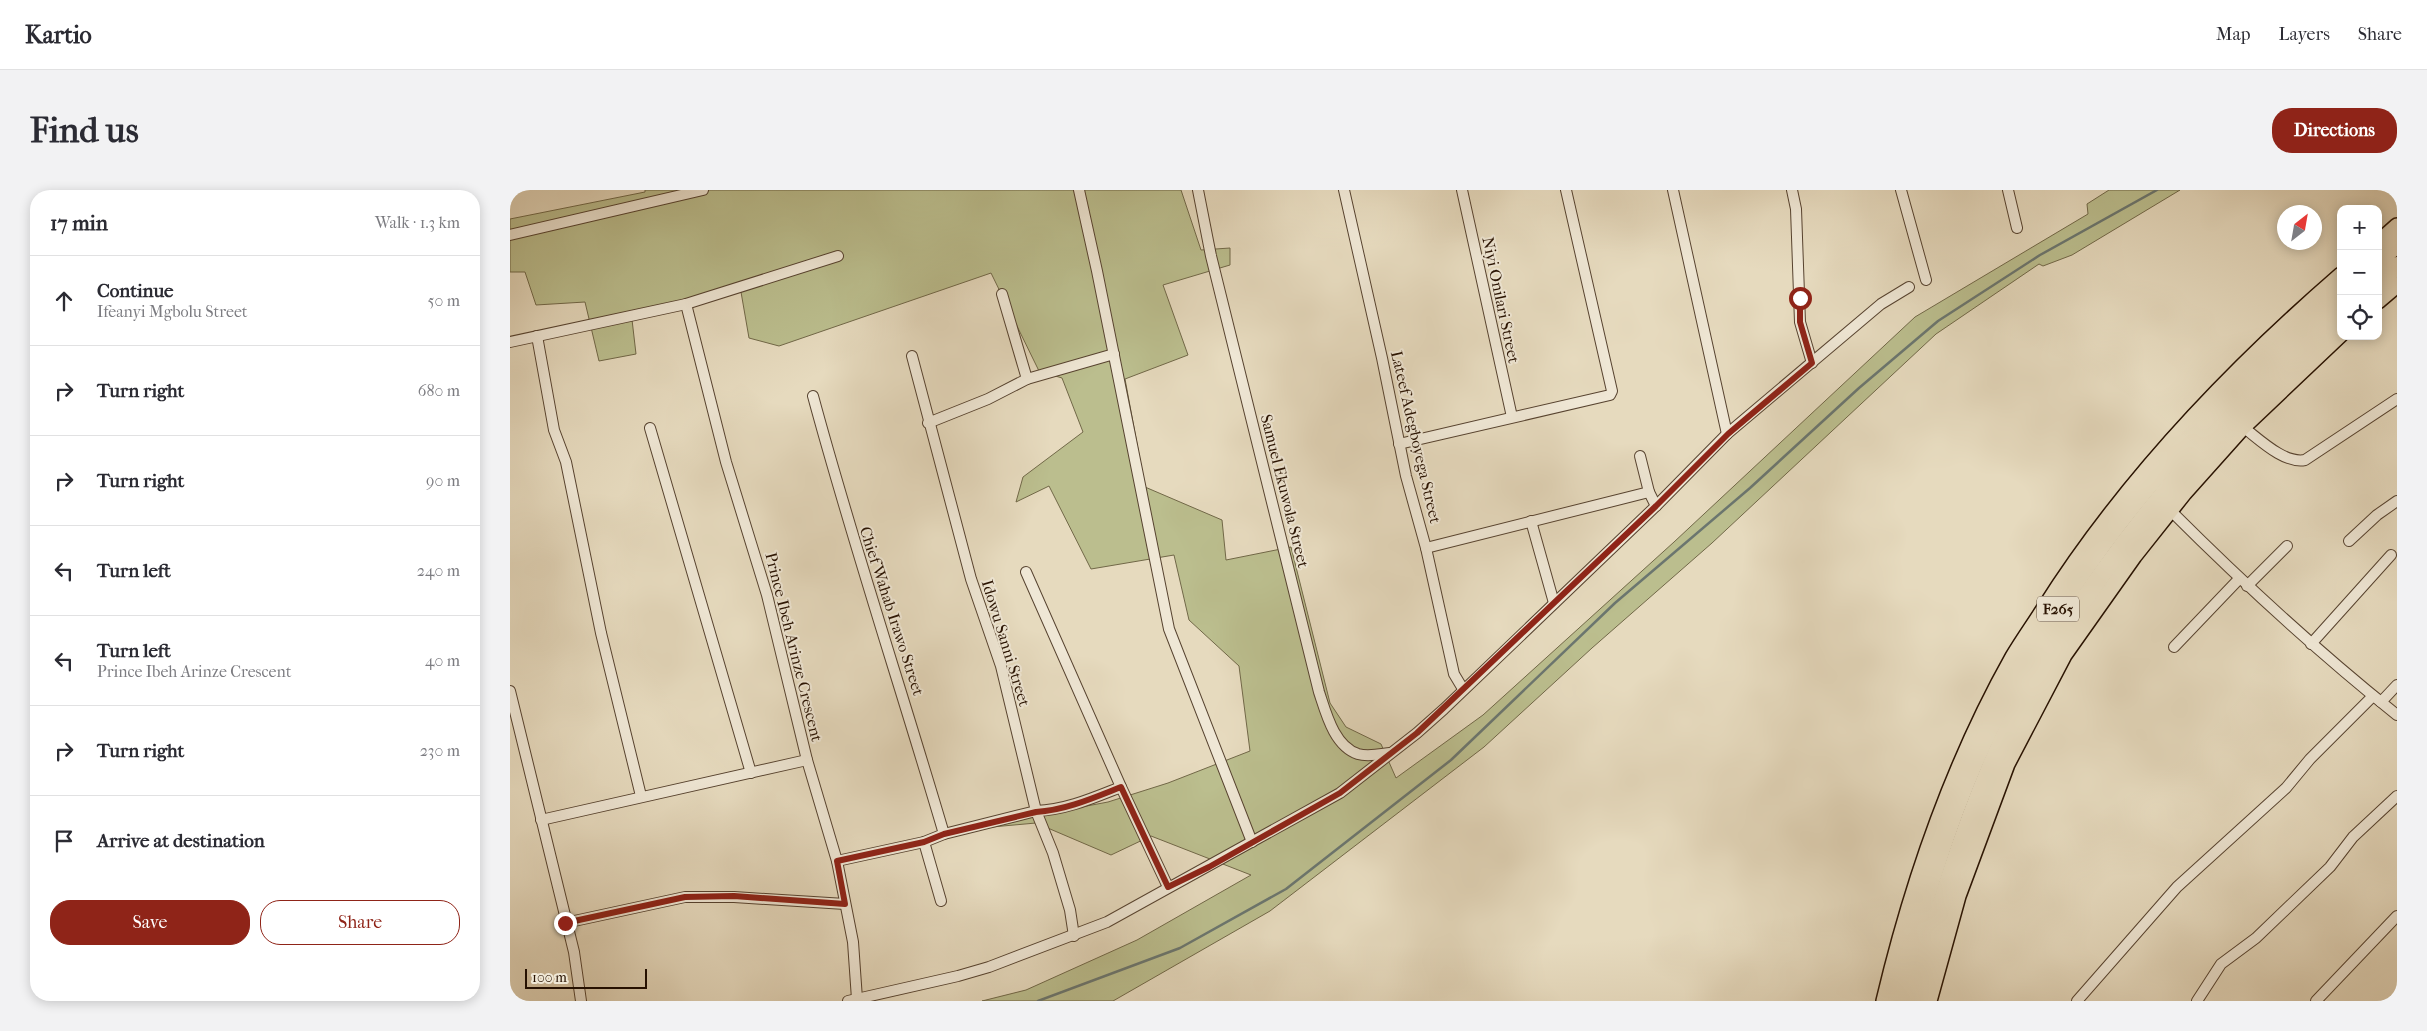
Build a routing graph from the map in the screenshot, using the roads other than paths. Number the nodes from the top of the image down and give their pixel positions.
1 (703, 190) edge
2 (1079, 190) edge
3 (1198, 190) edge
4 (1344, 190) edge
5 (1462, 190) edge
6 (1566, 190) edge
7 (1674, 190) edge
8 (1792, 190) edge
9 (1901, 190) edge
10 (2008, 190) edge
11 (2397, 226) edge
12 (2017, 228) dead end
13 (510, 235) edge
14 (2382, 239) edge
15 (2397, 244) edge
16 (838, 256) dead end
17 (2382, 257) edge
18 (2397, 266) edge
19 (2337, 279) edge
20 (2382, 279) edge
21 (1926, 280) dead end
22 (2397, 285) edge
23 (1909, 287) dead end
24 (1002, 294) dead end
25 (2339, 295) edge
26 (2382, 298) edge
27 (686, 304) junction
28 (2337, 320) edge
29 (537, 336) junction
30 (2337, 338) edge
31 (510, 342) edge
32 (1114, 354) junction
33 (912, 356) dead end
34 (1812, 363) junction
35 (1027, 379) junction
36 (813, 396) dead end
37 (2397, 399) edge
38 (1512, 417) junction
39 (928, 423) junction
40 (650, 428) dead end
41 (2243, 428) junction
42 (1728, 434) junction
43 (1399, 444) junction
44 (1640, 456) dead end
45 (1649, 492) junction
46 (2397, 500) edge
47 (1656, 506) junction
48 (2170, 510) junction
49 (1531, 521) junction
50 (2349, 541) dead end
51 (2287, 546) dead end
52 (1426, 548) junction
53 (2391, 555) dead end
54 (1026, 572) dead end
55 (2243, 582) junction
56 (1554, 604) junction
57 (2311, 644) junction
58 (2174, 647) dead end
59 (2397, 686) edge
60 (1463, 689) junction
61 (510, 692) edge
62 (2377, 699) junction
63 (2397, 715) edge
64 (1391, 753) junction
65 (807, 760) junction
66 (751, 773) junction
67 (1121, 787) junction
68 (641, 796) junction
69 (2397, 796) edge
70 (1949, 811) junction
71 (1036, 812) junction
72 (541, 820) junction
73 (944, 834) junction
74 (924, 842) junction
75 (1252, 842) junction
76 (837, 861) junction
77 (1168, 887) junction
78 (941, 901) dead end
79 (845, 904) junction
80 (2397, 916) edge
81 (565, 923) junction
82 (1074, 936) junction
83 (853, 1000) edge
84 (1928, 1000) edge
85 (581, 1001) edge
86 (1884, 1001) edge
87 (1897, 1001) edge
88 (2077, 1001) edge
89 (2197, 1001) edge
90 (2316, 1001) edge

1 - 13 street
2 - 32 street
3 - 64 street, Samuel Ekuwola Street
4 - 43 street, Lateef Adegboyega Street
5 - 38 street, Niyi Onilari Street
6 - 38 street
7 - 42 street
8 - 34 street
9 - 21 street
10 - 12 street
11 - 14 main road
15 - 17 highway
16 - 27 street
18 - 20 highway
19 - 70 main road
22 - 26 main road
23 - 34 street
24 - 35 street
25 - 70 highway, F265
27 - 29 street
27 - 65 street, Prince Ibeh Arinze Crescent
28 - 84 highway, F265
29 - 31 street
29 - 68 street
30 - 41 main road
32 - 35 street
32 - 75 street
33 - 39 street, Idowu Sanni Street
34 - 42 street
35 - 39 street
36 - 73 street, Chief Wahab Irawo Street
37 - 41 street
38 - 43 street
39 - 71 street, Idowu Sanni Street
40 - 66 street
41 - 48 main road
42 - 47 street
43 - 52 street, Lateef Adegboyega Street
44 - 45 street
45 - 47 street
45 - 49 street
46 - 50 street
47 - 56 street
48 - 55 street
48 - 84 main road
49 - 52 street
49 - 56 street
51 - 55 street
52 - 60 street, Lateef Adegboyega Street
53 - 57 street
54 - 67 street
55 - 57 street
55 - 58 street
56 - 60 street
57 - 62 street
59 - 62 street
60 - 64 street
61 - 72 street
62 - 63 street
62 - 88 street
64 - 75 street
65 - 66 street
65 - 76 street, Prince Ibeh Arinze Crescent
66 - 68 street
67 - 71 street
67 - 77 street
68 - 72 street
69 - 89 street
70 - 86 main road
70 - 87 highway, F265
71 - 73 street
71 - 82 street, Idowu Sanni Street
72 - 81 street
73 - 74 street
74 - 76 street
74 - 78 street
75 - 77 street
76 - 79 street, Prince Ibeh Arinze Crescent
77 - 82 street
79 - 81 street
79 - 83 street, Prince Ibeh Arinze Crescent
80 - 90 street
81 - 85 street
82 - 83 street

